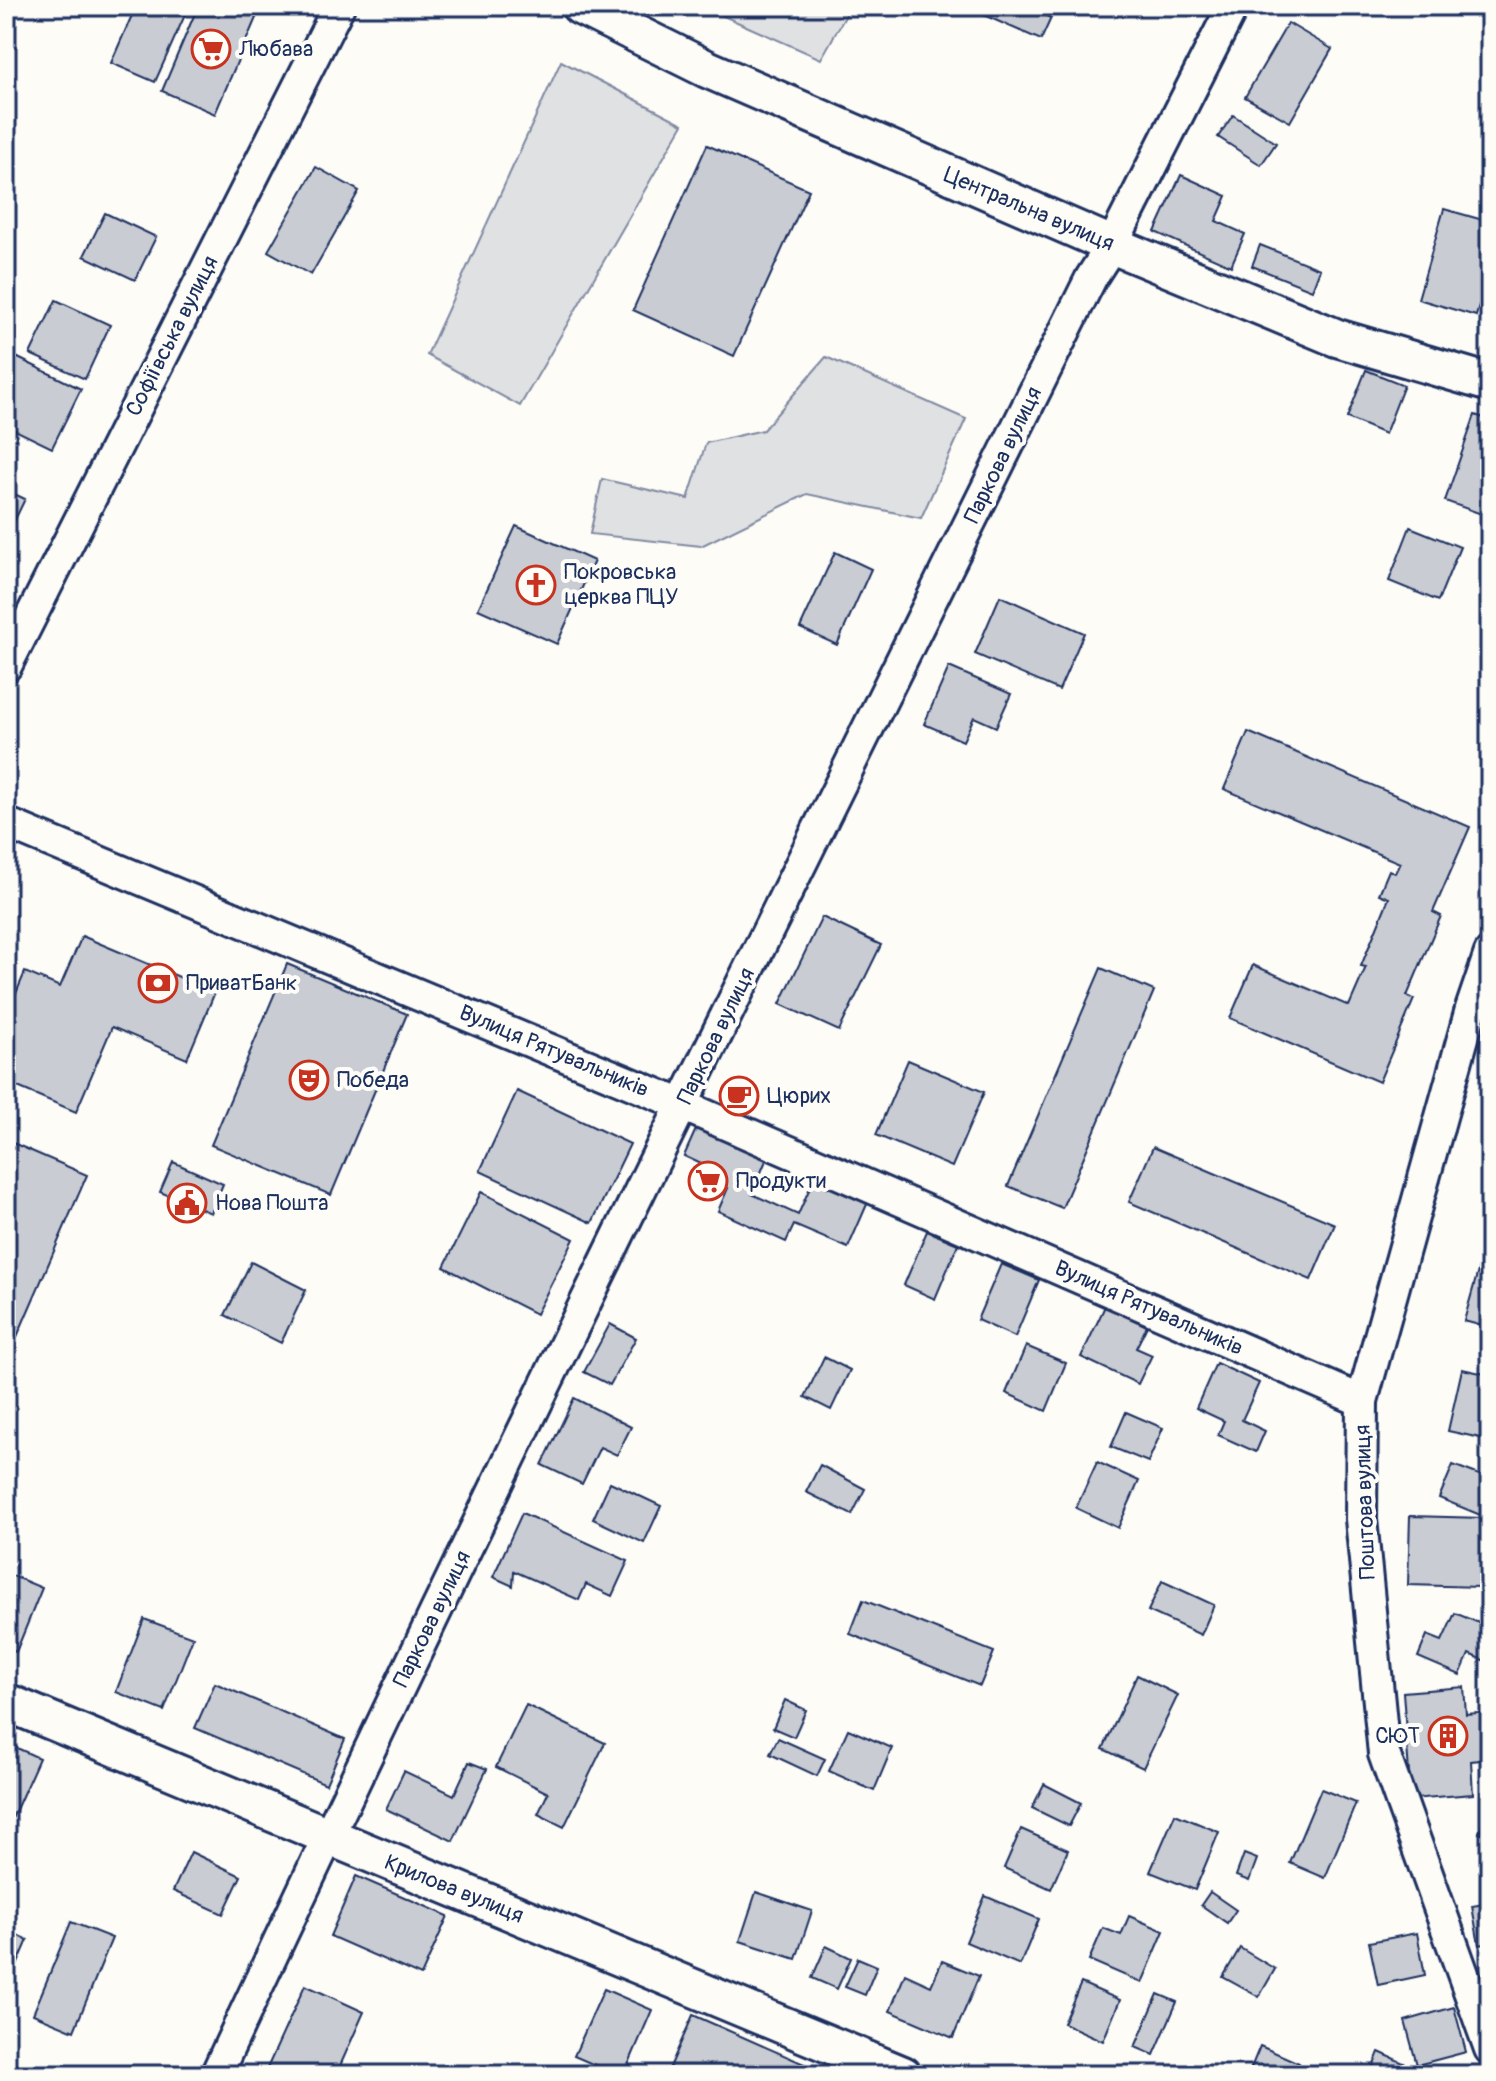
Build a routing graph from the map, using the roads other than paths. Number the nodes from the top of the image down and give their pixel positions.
1 (339, 6) edge
2 (580, 6) edge
3 (1233, 6) edge
4 (1112, 245) junction
5 (1490, 383) edge
6 (6, 666) edge
7 (6, 823) edge
8 (1490, 953) edge
9 (682, 1105) junction
10 (1362, 1401) junction
11 (6, 1702) edge
12 (327, 1837) junction
13 (1490, 2049) edge
14 (216, 2075) edge
15 (903, 2075) edge

1 - 6 street, Софіївська вулиця
2 - 4 street, Центральна вулиця
3 - 4 street, Паркова вулиця
4 - 5 street, Центральна вулиця
4 - 9 street, Паркова вулиця
7 - 9 street, Вулиця Рятувальників
8 - 10 street, Поштова вулиця
9 - 10 street, Вулиця Рятувальників
9 - 12 street, Паркова вулиця
10 - 13 street, Поштова вулиця
11 - 12 street, Крилова вулиця
12 - 14 street, Паркова вулиця
12 - 15 street, Крилова вулиця

